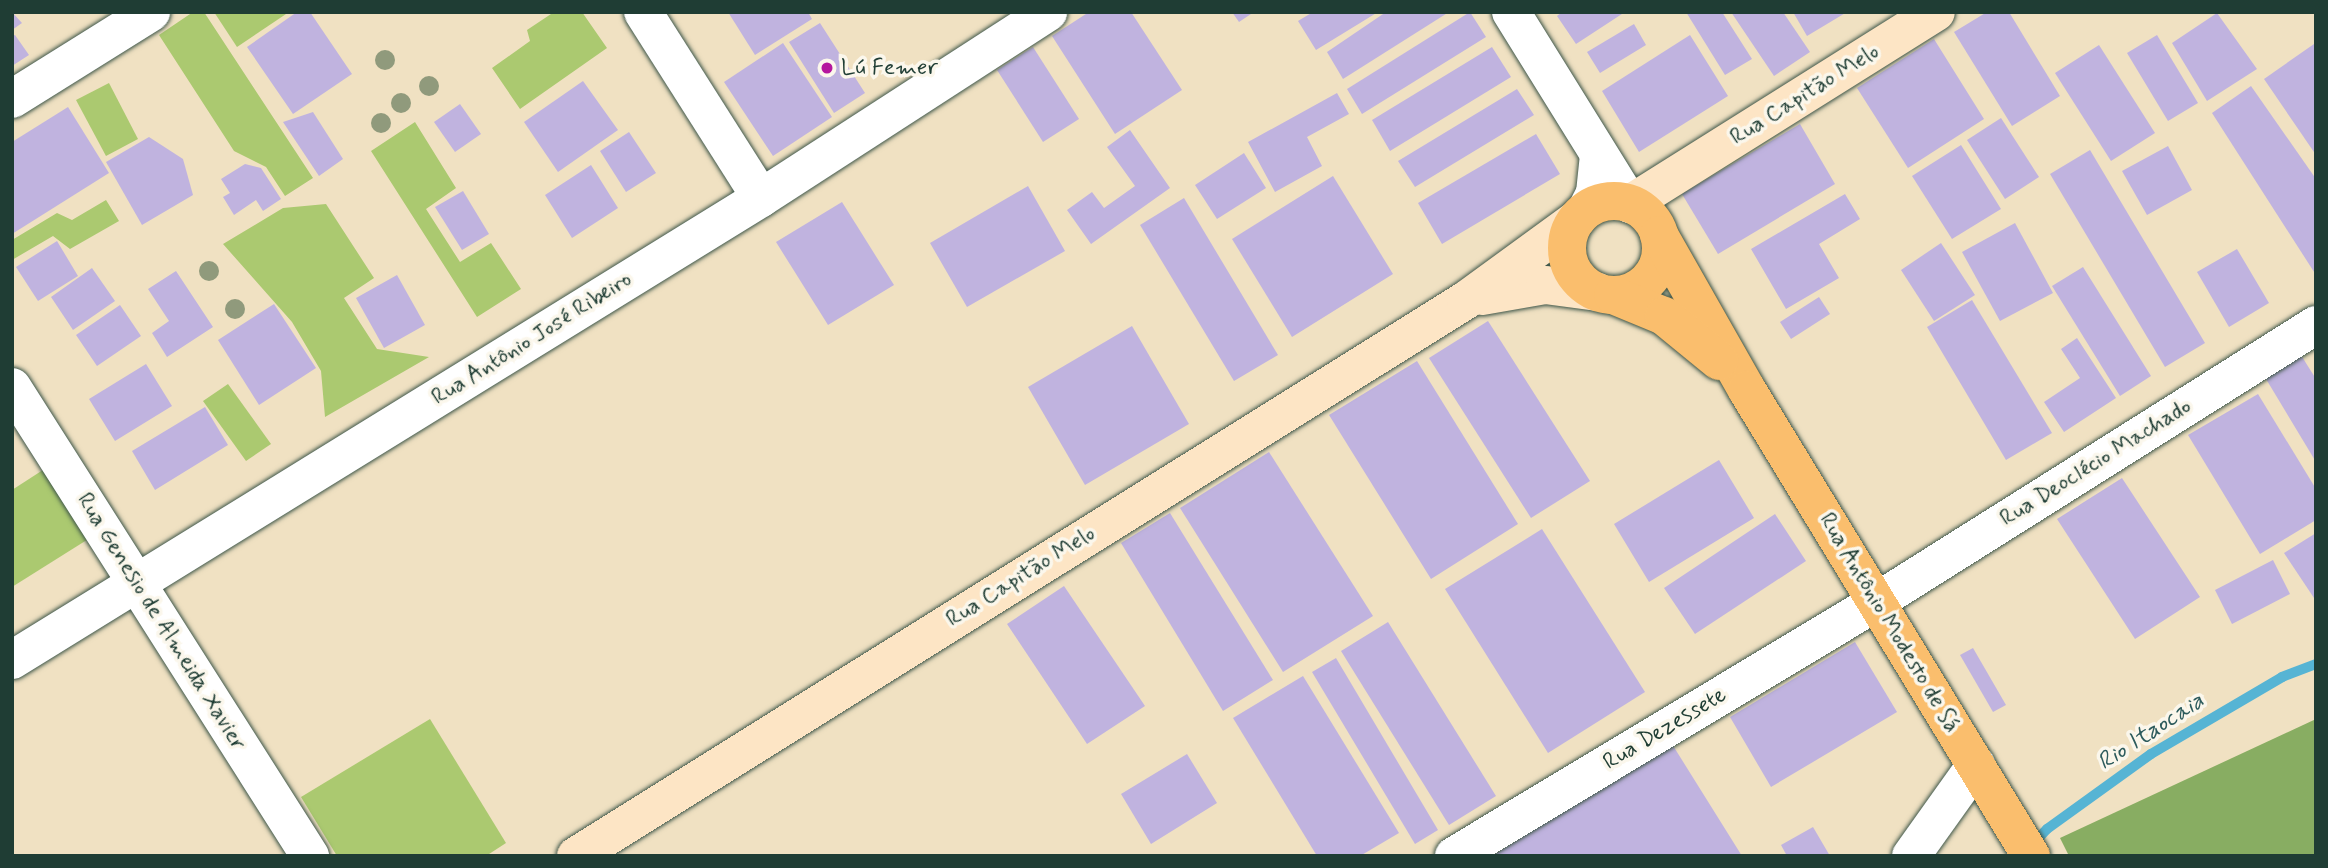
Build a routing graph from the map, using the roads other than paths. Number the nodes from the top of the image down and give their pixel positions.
1 (151, 12) edge
2 (643, 12) edge
3 (1048, 12) edge
4 (1511, 12) edge
5 (1936, 12) edge
6 (12, 99) edge
7 (1599, 156) junction
8 (1673, 177) junction
9 (761, 198) junction
10 (1630, 204) junction
11 (1582, 214) junction
12 (1659, 235) junction
13 (1605, 294) junction
14 (1466, 300) junction
15 (2316, 325) edge
16 (12, 387) edge
17 (1747, 390) junction
18 (136, 583) junction
19 (1876, 602) junction
20 (12, 660) edge
21 (1976, 765) junction
22 (310, 856) edge
23 (576, 856) edge
24 (1454, 856) edge
25 (1911, 856) edge
26 (2031, 856) edge

1 - 6 street
2 - 9 street
3 - 9 street, Rua Antônio José Ribeiro
4 - 7 street
5 - 8 main road, Rua Capitão Melo
7 - 10 street
7 - 11 street
8 - 10 main road, Rua Capitão Melo
8 - 12 main road
9 - 18 street, Rua Antônio José Ribeiro
10 - 11 main road
10 - 12 main road
11 - 13 main road
11 - 14 main road, Rua Capitão Melo
12 - 13 main road
12 - 17 main road, Rua Antônio Modesto de Sá
13 - 14 main road, Rua Capitão Melo
13 - 17 main road, Rua Antônio Modesto de Sá
14 - 23 main road, Rua Capitão Melo
15 - 19 street, Rua Deoclécio Machado
16 - 18 street, Rua Genesio de Almeida Xavier
17 - 19 main road, Rua Antônio Modesto de Sá
18 - 20 street, Rua Antônio José Ribeiro
18 - 22 street, Rua Genesio de Almeida Xavier
19 - 21 main road, Rua Antônio Modesto de Sá
19 - 24 street, Rua Dezessete
21 - 25 street
21 - 26 main road, Rua Antônio Modesto de Sá

